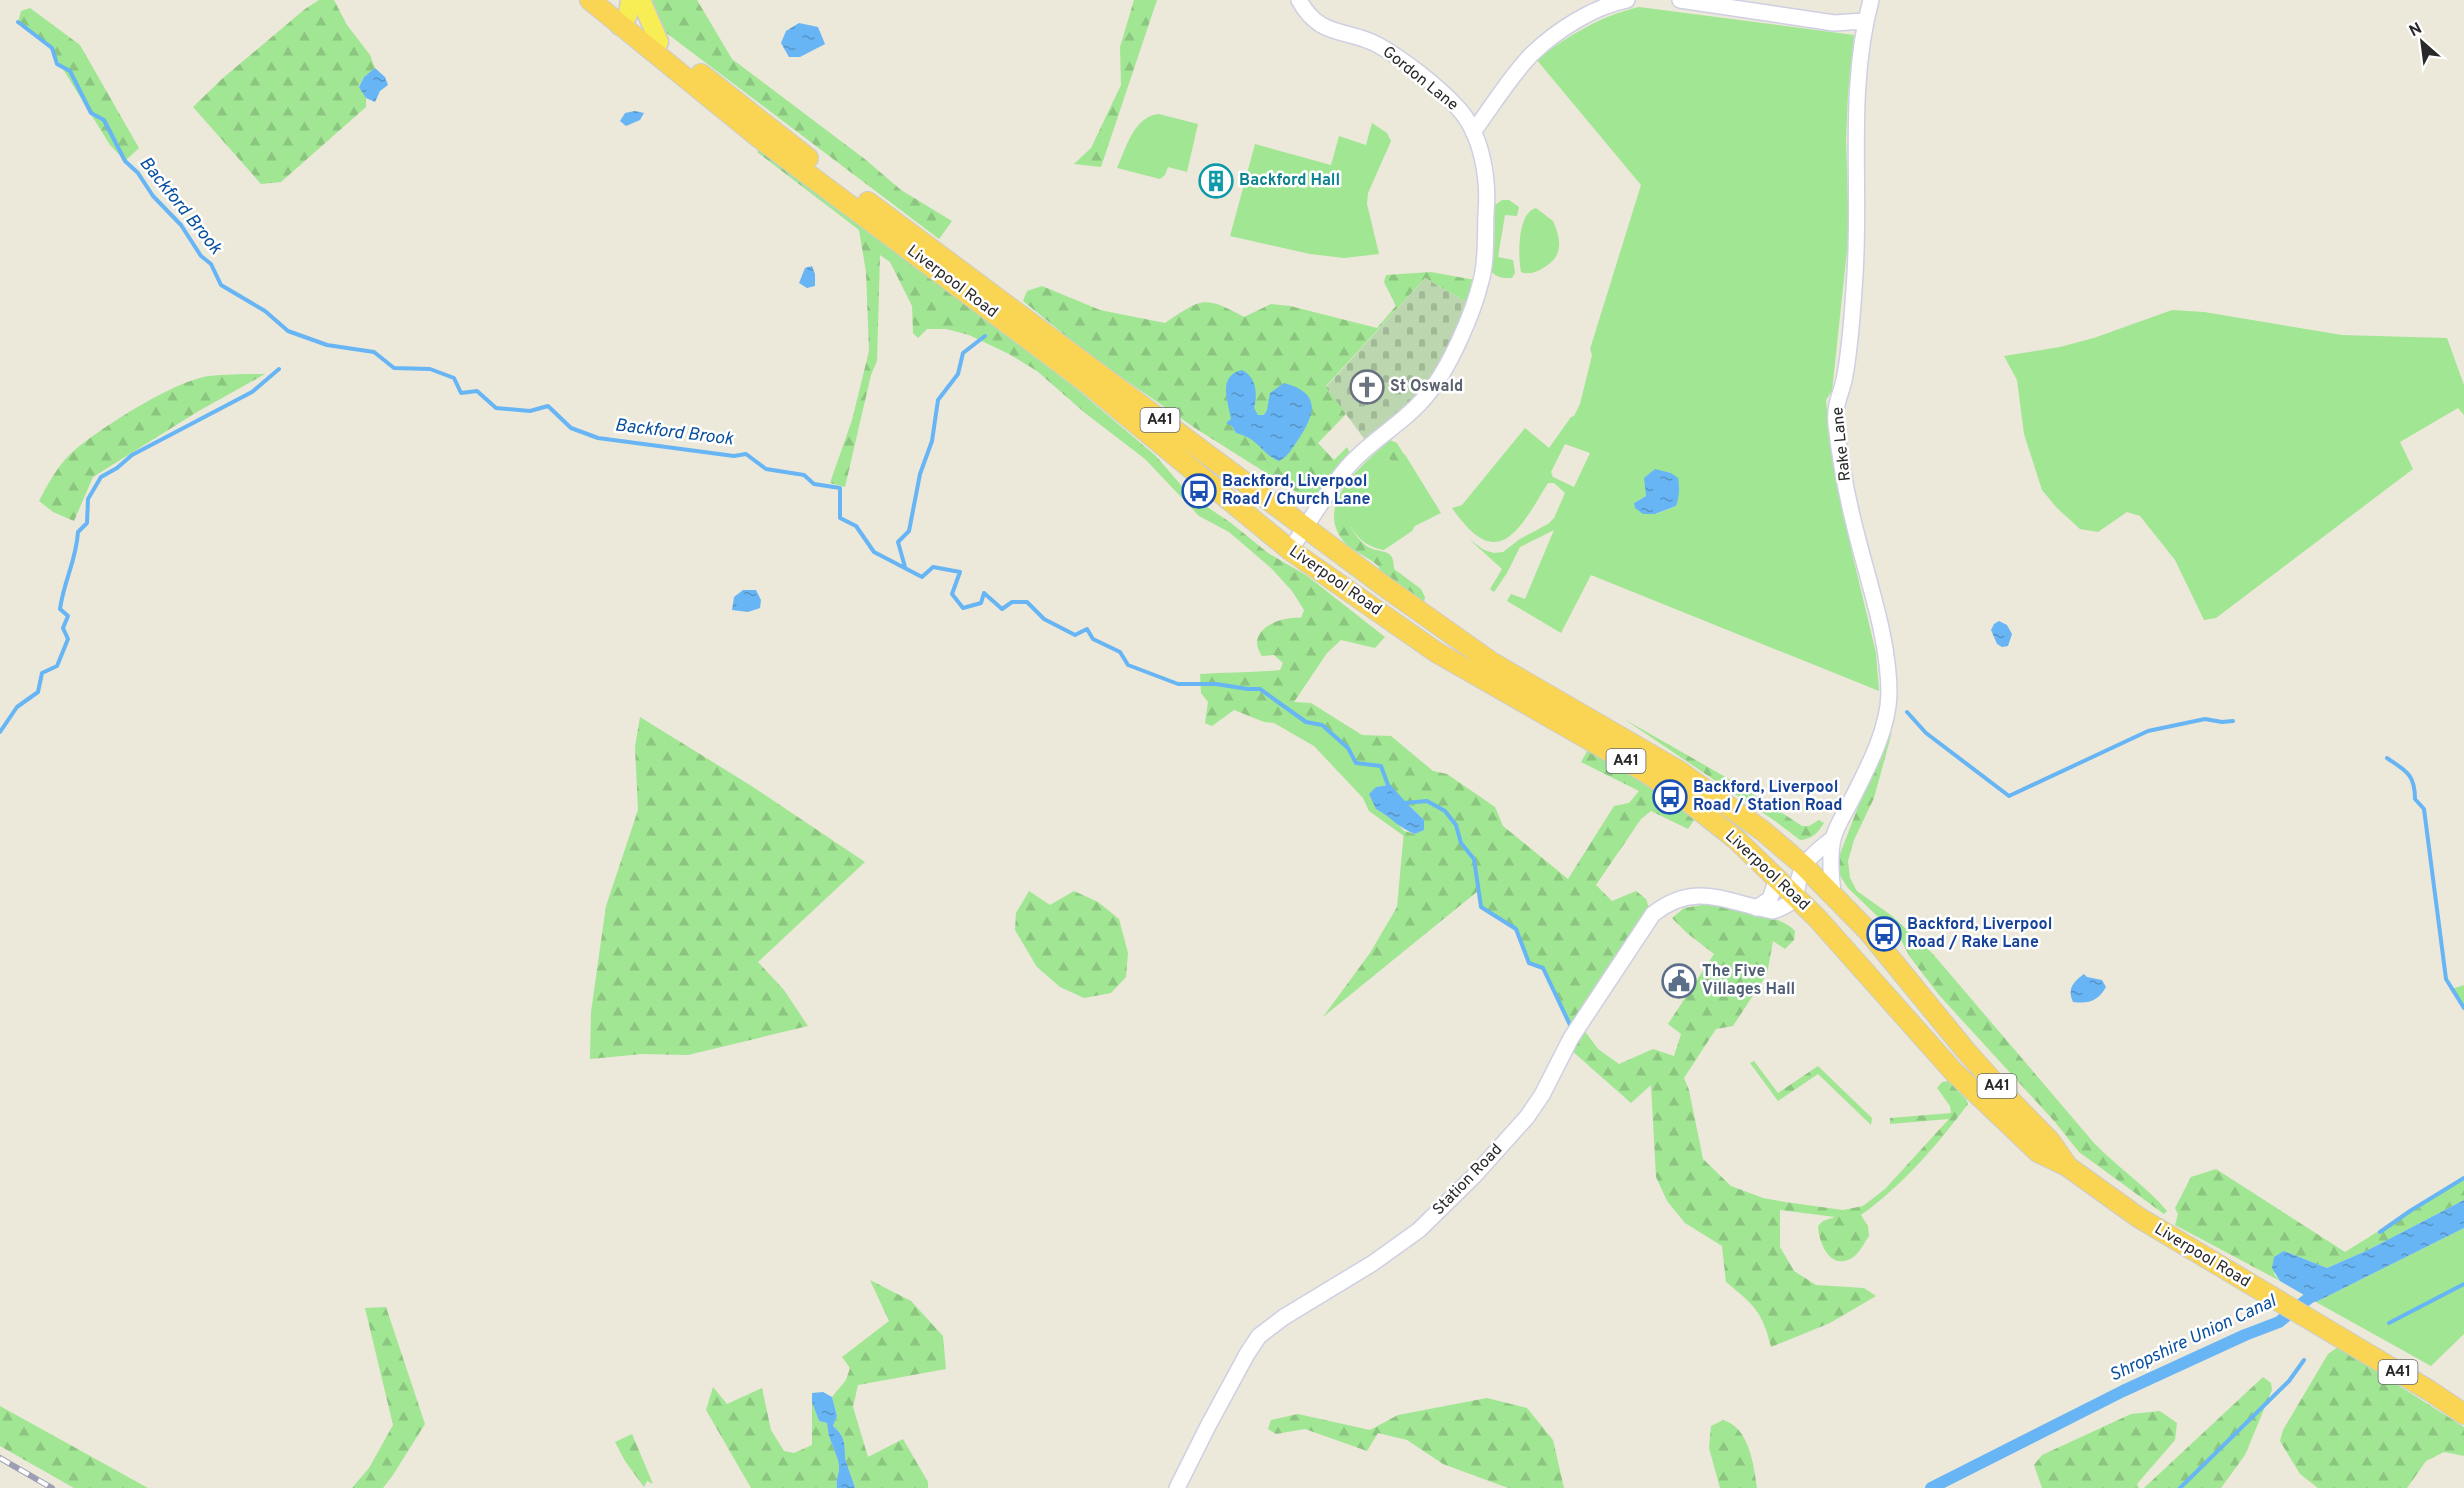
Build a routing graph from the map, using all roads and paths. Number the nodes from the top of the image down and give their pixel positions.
1 (591, 0) edge
2 (610, 0) edge
3 (641, 0) edge
4 (1299, 0) edge
5 (1627, 0) edge
6 (1680, 0) edge
7 (1871, 0) edge
8 (626, 14) edge
9 (1865, 21) junction
10 (659, 42) junction
11 (1473, 132) junction
12 (1305, 528) junction
13 (1290, 550) junction
14 (1833, 838) junction
15 (1804, 866) junction
16 (1777, 878) junction
17 (1833, 893) junction
18 (1797, 896) junction
19 (1756, 908) junction
20 (2067, 1166) junction
21 (2464, 1414) edge
22 (1177, 1488) edge

1 - 8 highway, Liverpool Road / A41
2 - 8 highway, Liverpool Road / A41
3 - 10 main road
4 - 11 street, Gordon Lane
5 - 11 street
6 - 9 street
7 - 9 street, Rake Lane
8 - 10 highway, Liverpool Road / A41
8 - 13 highway, Liverpool Road / A41
9 - 14 street, Rake Lane
10 - 12 highway, Liverpool Road / A41
11 - 12 street, Gordon Lane
12 - 13 street, Gordon Lane
12 - 15 highway, Liverpool Road / A41
13 - 16 highway, Liverpool Road / A41
14 - 15 street, Rake Lane
14 - 17 street, Rake Lane
15 - 17 highway, Liverpool Road / A41
15 - 18 street
16 - 18 highway, Liverpool Road / A41
16 - 19 street
17 - 20 highway, Liverpool Road / A41
18 - 19 street, Station Road
18 - 20 highway, Liverpool Road / A41
19 - 22 street, Station Road
20 - 21 highway, Liverpool Road / A41

